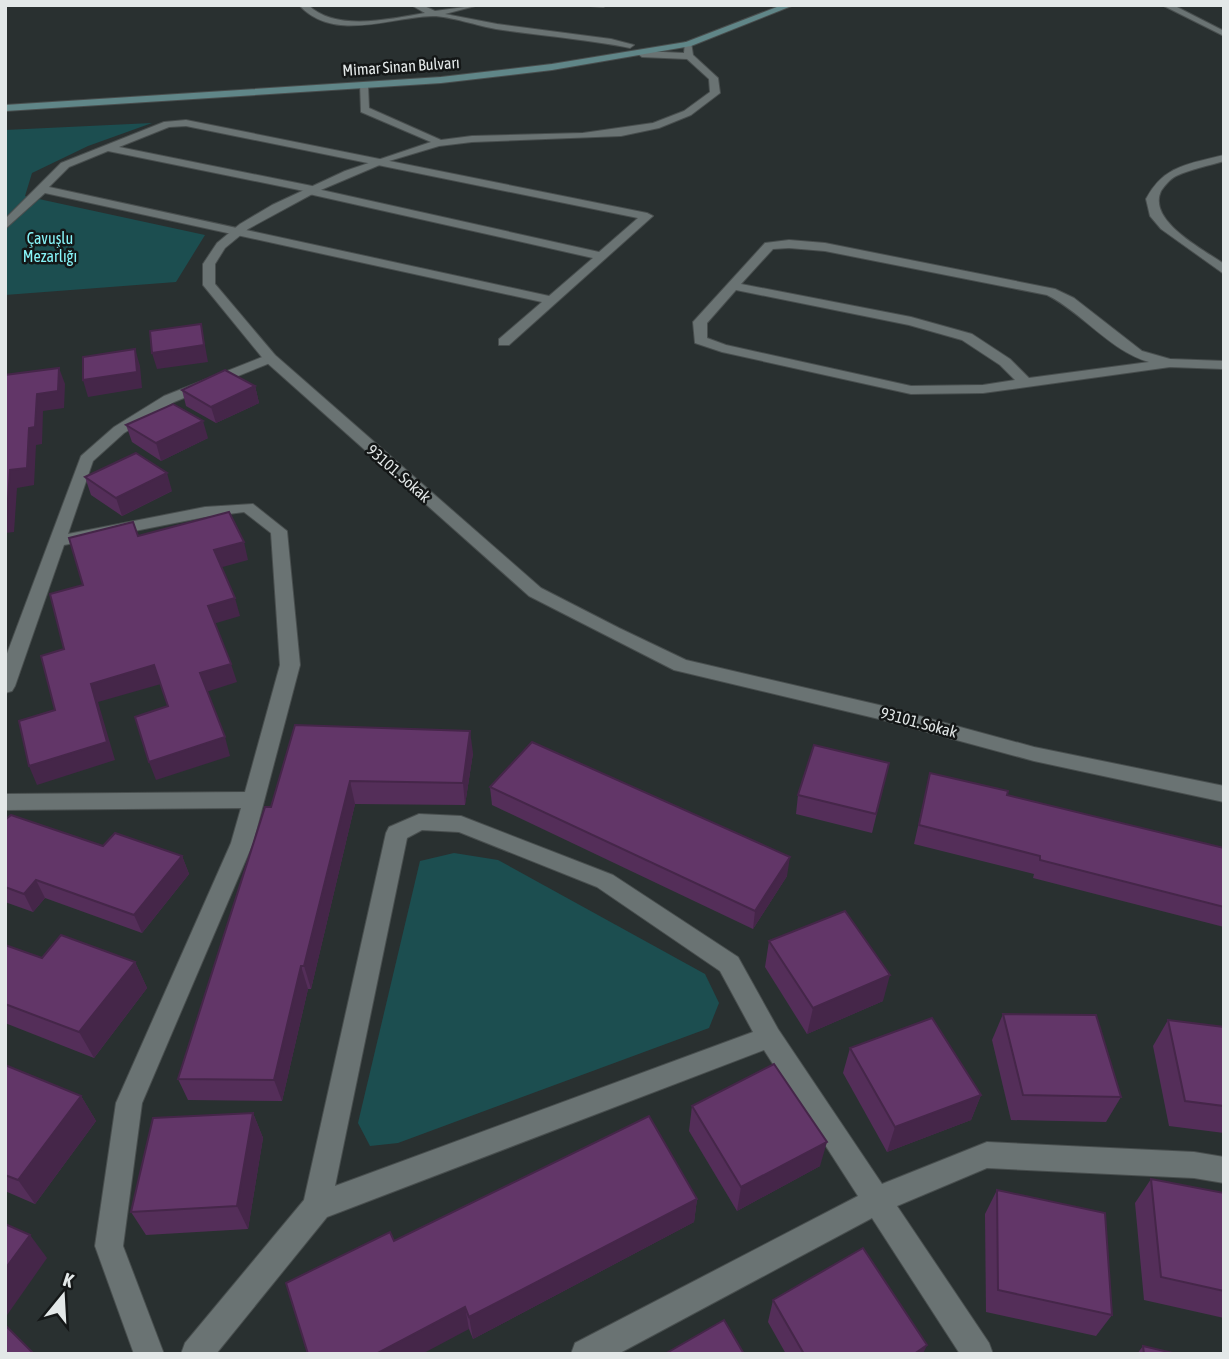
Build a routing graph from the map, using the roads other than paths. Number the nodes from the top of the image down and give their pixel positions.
1 (303, 5) edge
2 (415, 5) edge
3 (475, 5) edge
4 (582, 5) edge
5 (603, 5) edge
6 (790, 5) edge
7 (1166, 5) edge
8 (432, 15) junction
9 (1224, 34) edge
10 (662, 37) dead end
11 (630, 45) junction
12 (689, 50) junction
13 (224, 83) dead end
14 (363, 85) junction
15 (5, 108) edge
16 (440, 143) junction
17 (108, 148) junction
18 (1224, 158) edge
19 (376, 162) junction
20 (43, 189) junction
21 (311, 190) junction
22 (5, 226) edge
23 (237, 230) junction
24 (602, 256) junction
25 (1224, 270) edge
26 (732, 286) junction
27 (552, 300) junction
28 (504, 342) dead end
29 (270, 358) junction
30 (1170, 363) junction
31 (1224, 365) edge
32 (1026, 383) junction
33 (57, 541) junction
34 (5, 686) edge
35 (1224, 794) edge
36 (254, 800) junction
37 (5, 802) edge
38 (769, 1037) junction
39 (1224, 1170) edge
40 (876, 1200) junction
41 (317, 1207) junction
42 (149, 1354) edge
43 (196, 1354) edge
44 (586, 1354) edge
45 (978, 1354) edge

1 - 8 street
2 - 8 street
3 - 8 street
4 - 5 street
6 - 12 main road, Mimar Sinan Bulvarı
7 - 9 street
8 - 11 street
10 - 11 main road, Mimar Sinan Bulvarı
11 - 13 main road, Mimar Sinan Bulvarı
12 - 14 main road, Mimar Sinan Bulvarı
12 - 16 street, 93101. Sokak
14 - 15 main road, Mimar Sinan Bulvarı
14 - 16 street
16 - 19 street, 93101. Sokak
17 - 19 street
17 - 20 street
17 - 21 street
18 - 25 street
19 - 21 street, 93101. Sokak
19 - 24 street
20 - 22 street
20 - 23 street
21 - 23 street, 93101. Sokak
21 - 24 street
23 - 27 street
23 - 29 street, 93101. Sokak
24 - 27 street
26 - 30 street
26 - 32 street
26 - 32 street
27 - 28 street
29 - 33 street
29 - 35 street, 93101. Sokak
30 - 31 street
30 - 32 street
33 - 34 street
33 - 36 street
36 - 37 street
36 - 42 street
38 - 40 street
38 - 41 street
38 - 41 street
39 - 40 street
40 - 44 street
40 - 45 street
41 - 43 street

